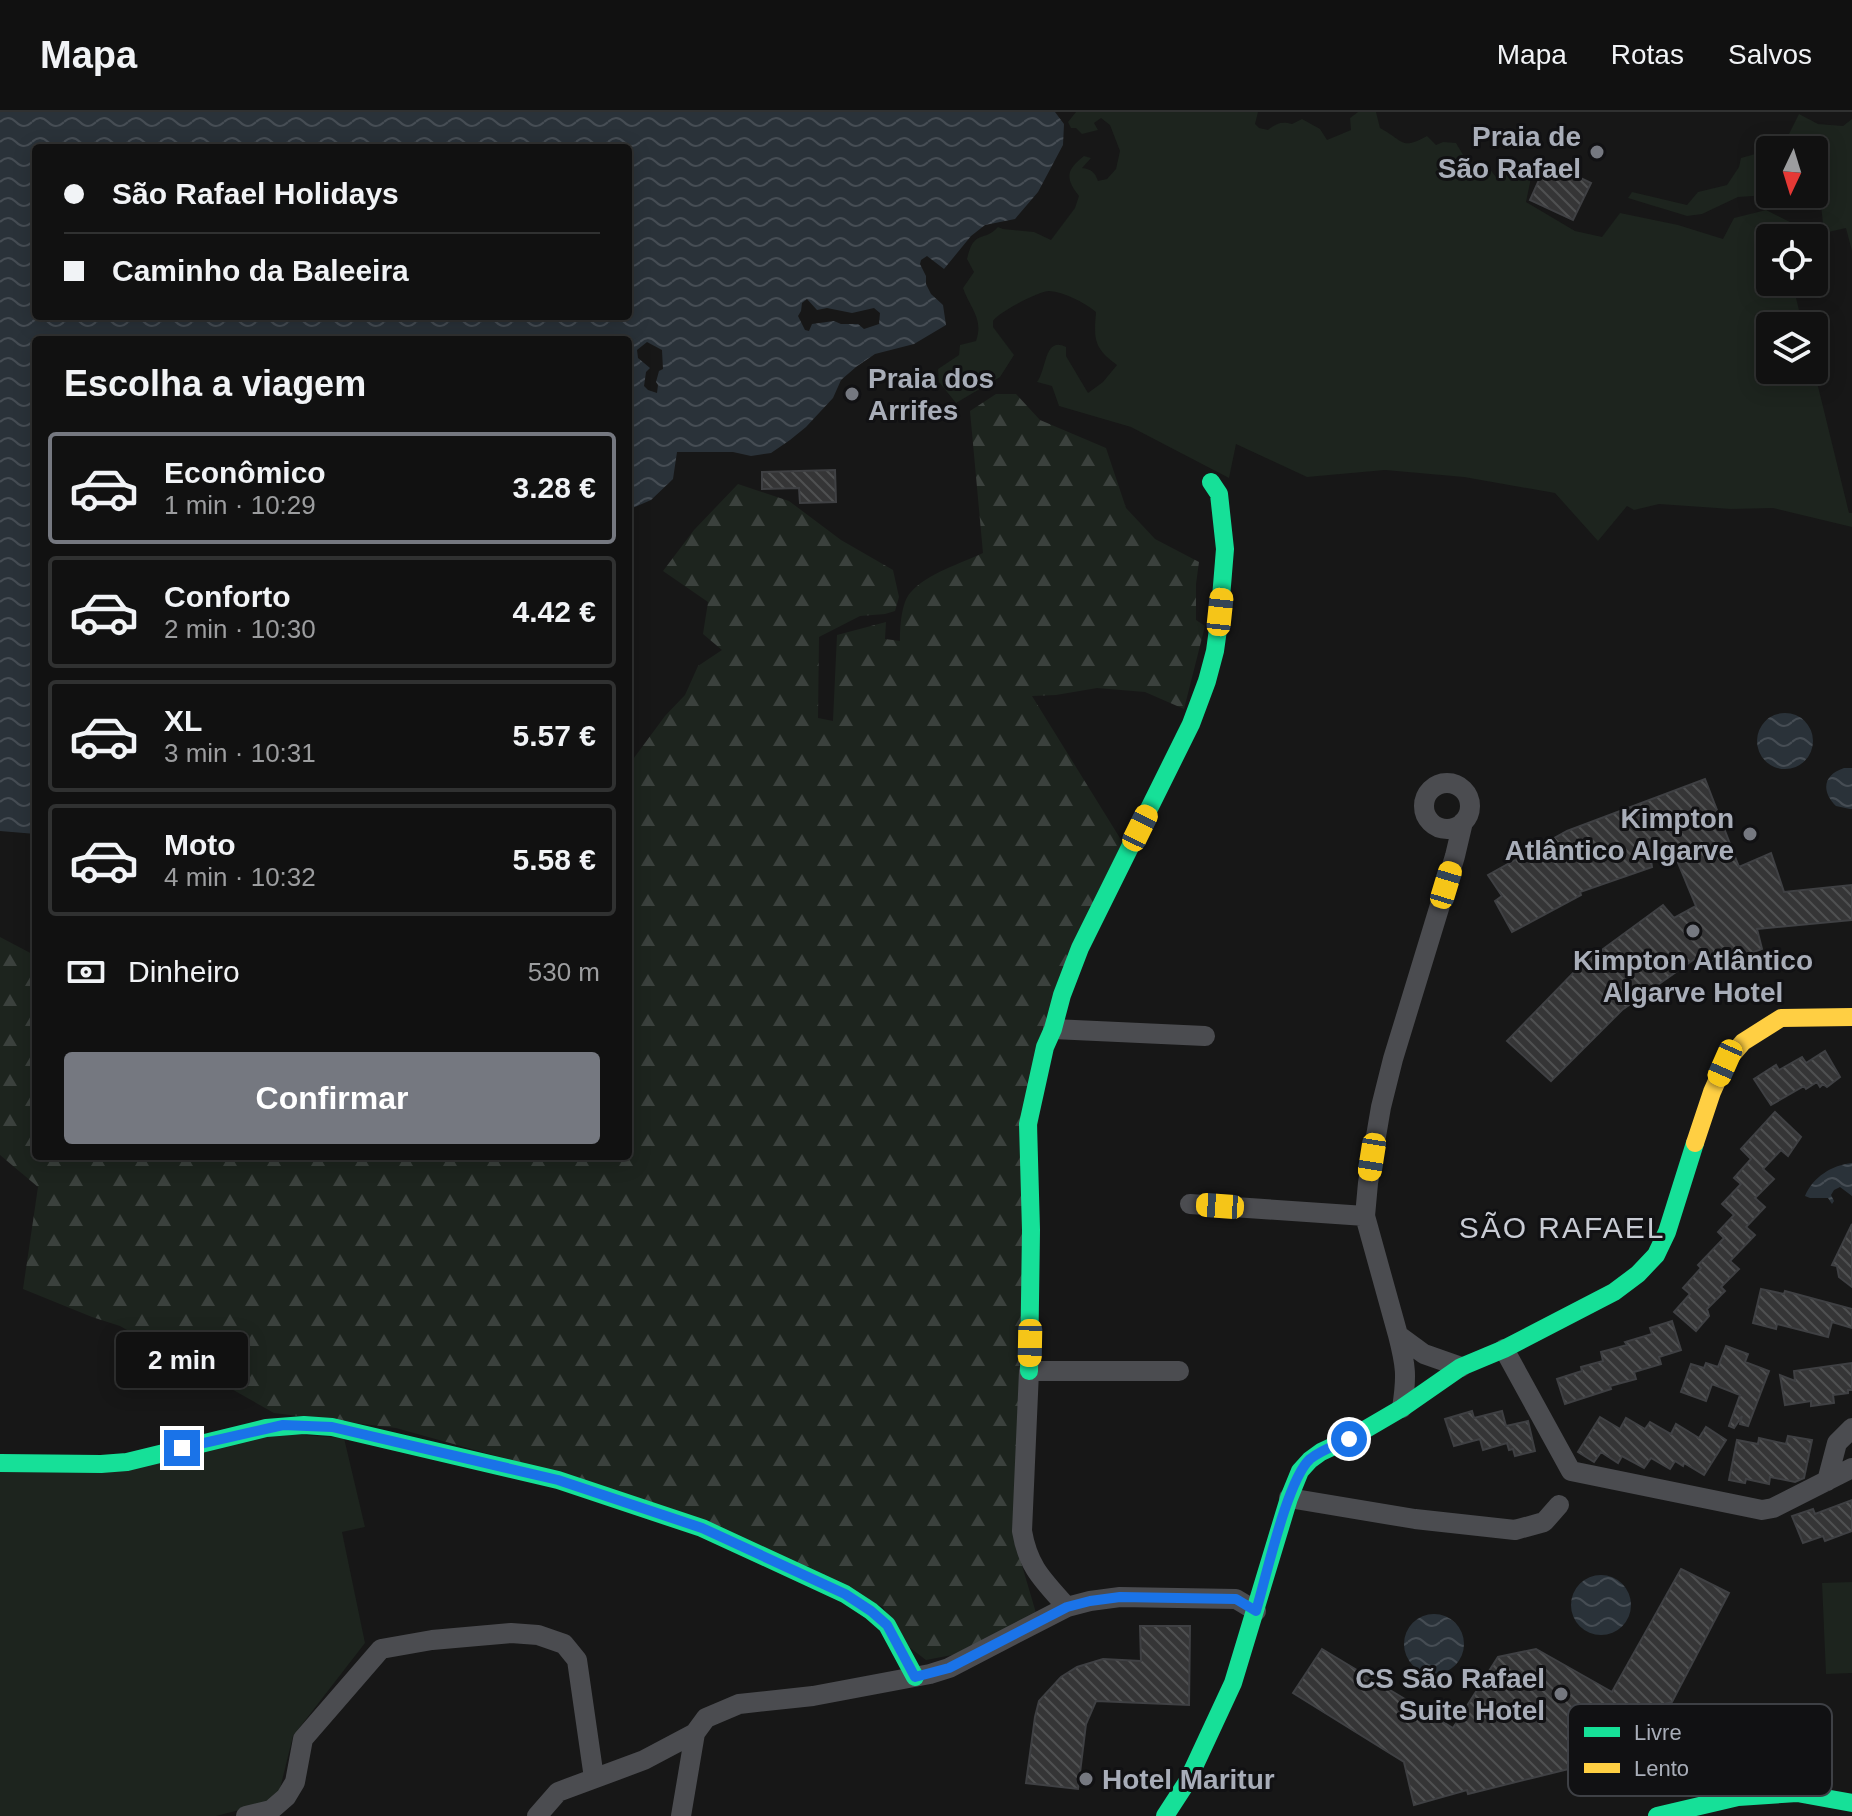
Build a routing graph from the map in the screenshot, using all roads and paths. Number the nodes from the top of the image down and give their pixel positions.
1 (1211, 482) dead end
2 (1463, 822) dead end
3 (1852, 1017) edge
4 (1053, 1029) junction
5 (1205, 1036) dead end
6 (1190, 1204) dead end
7 (1365, 1216) junction
8 (1398, 1335) junction
9 (1504, 1349) junction
10 (1461, 1367) junction
11 (1029, 1371) junction
12 (1179, 1371) dead end
13 (1402, 1408) junction
14 (1852, 1428) edge
15 (0, 1463) edge
16 (1852, 1468) edge
17 (1827, 1481) junction
18 (1289, 1498) junction
19 (1559, 1505) dead end
20 (1067, 1607) junction
21 (1256, 1611) junction
22 (915, 1677) junction
23 (695, 1733) junction
24 (594, 1778) junction
25 (1187, 1782) junction
26 (1753, 1796) edge
27 (1814, 1796) edge
28 (1852, 1803) edge
29 (246, 1816) edge
30 (537, 1816) edge
31 (681, 1816) edge
32 (1165, 1816) edge
33 (1183, 1816) edge
34 (1657, 1816) edge

1 - 4 street
2 - 7 street
3 - 9 street
4 - 5 street
4 - 11 street
6 - 7 street
7 - 8 street
8 - 10 street
8 - 13 street
9 - 10 street
9 - 17 street
10 - 13 street
11 - 12 street
11 - 20 street
13 - 18 street
14 - 17 street
15 - 22 street
16 - 17 street
18 - 19 street
18 - 21 street
20 - 21 street
20 - 22 street
21 - 25 street
22 - 23 street
23 - 24 street
23 - 31 street
24 - 29 street
24 - 30 street
25 - 32 street
25 - 33 street
26 - 34 street
27 - 28 street

